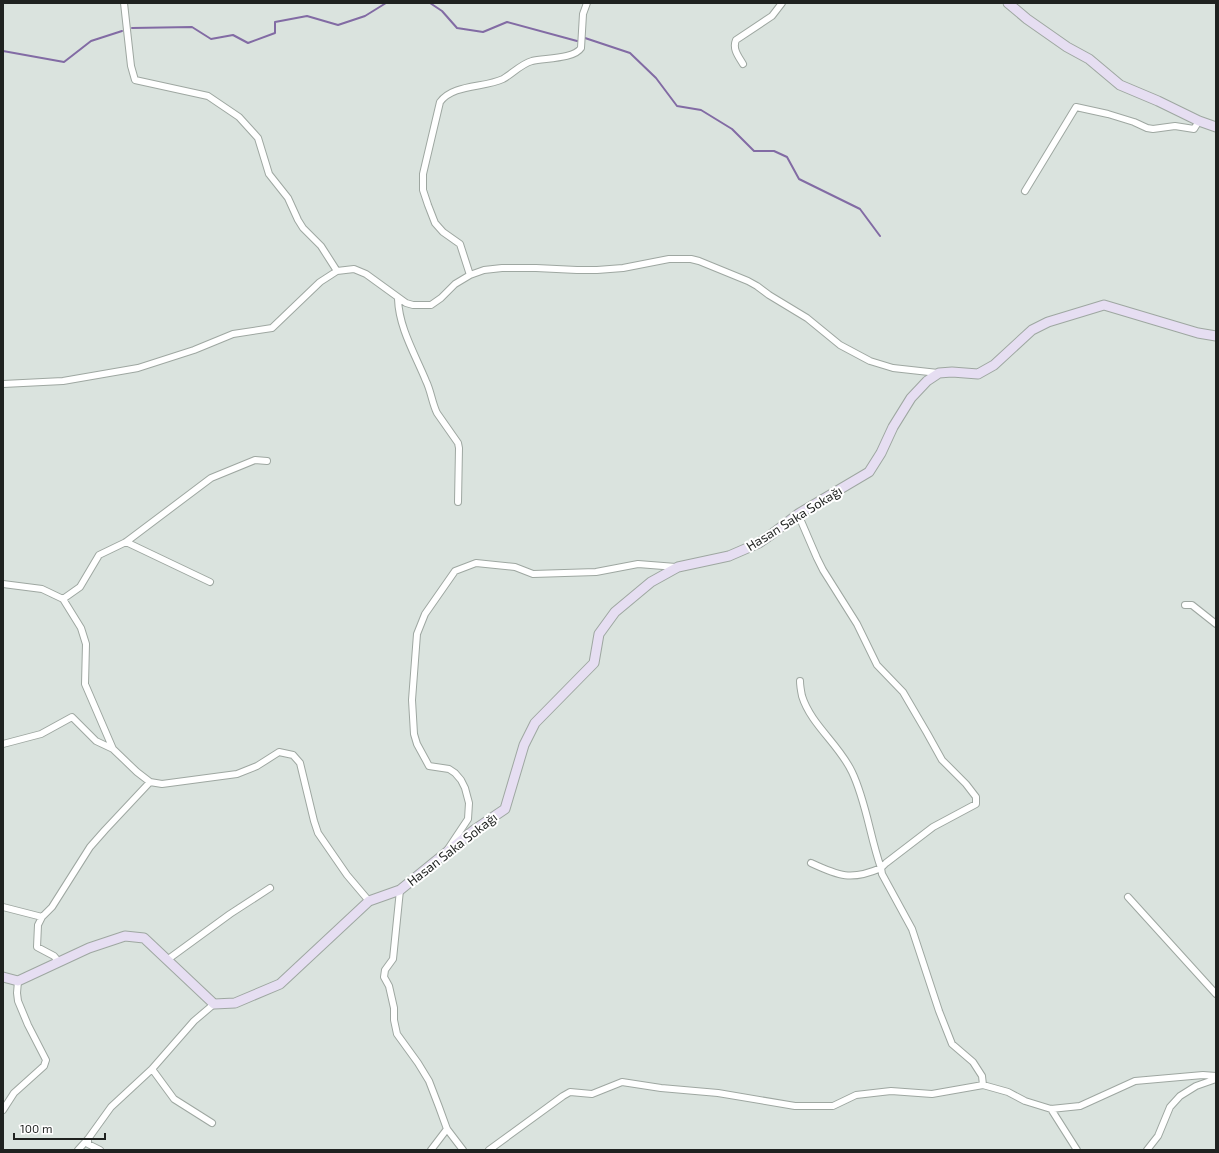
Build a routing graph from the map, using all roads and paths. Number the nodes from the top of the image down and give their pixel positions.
1 (124, 3) edge
2 (587, 3) edge
3 (782, 3) edge
4 (1008, 3) edge
5 (743, 64) dead end
6 (1200, 121) junction
7 (1216, 127) edge
8 (1025, 191) dead end
9 (337, 271) junction
10 (470, 275) junction
11 (398, 299) junction
12 (1216, 336) edge
13 (938, 373) junction
14 (3, 384) edge
15 (267, 461) dead end
16 (458, 502) dead end
17 (798, 514) junction
18 (126, 542) junction
19 (678, 567) junction
20 (210, 582) dead end
21 (3, 584) edge
22 (63, 599) junction
23 (1185, 605) dead end
24 (1216, 624) edge
25 (800, 681) dead end
26 (3, 744) edge
27 (113, 749) junction
28 (150, 782) junction
29 (444, 854) junction
30 (811, 863) dead end
31 (881, 868) junction
32 (270, 888) dead end
33 (400, 890) junction
34 (1128, 897) dead end
35 (370, 901) junction
36 (3, 907) edge
37 (42, 917) junction
38 (168, 960) junction
39 (59, 962) junction
40 (3, 977) edge
41 (18, 981) junction
42 (1216, 994) edge
43 (214, 1004) junction
44 (152, 1069) junction
45 (1216, 1078) edge
46 (983, 1085) junction
47 (1051, 1109) junction
48 (3, 1110) edge
49 (212, 1123) dead end
50 (446, 1129) junction
51 (88, 1139) junction
52 (78, 1150) edge
53 (100, 1150) edge
54 (431, 1150) edge
55 (463, 1150) edge
56 (489, 1150) edge
57 (1077, 1150) edge
58 (1147, 1150) edge

1 - 9 street
2 - 10 street
3 - 5 street
4 - 6 street
6 - 7 street
6 - 8 street
9 - 11 street
9 - 14 street
10 - 11 street
10 - 13 street
11 - 16 street
12 - 13 street
13 - 17 street, Hasan Saka Sokağı
15 - 18 street
17 - 19 street, Hasan Saka Sokağı
17 - 31 street
18 - 20 street
18 - 22 street
19 - 29 street, Hasan Saka Sokağı
19 - 29 street
21 - 22 street
22 - 27 street
23 - 24 street
25 - 31 street
26 - 27 street
27 - 28 street
28 - 35 street
28 - 37 street
29 - 33 street, Hasan Saka Sokağı
30 - 31 street
31 - 46 street
32 - 38 street
33 - 35 street, Hasan Saka Sokağı
33 - 50 street
34 - 42 street
35 - 43 street, Hasan Saka Sokağı
36 - 37 street
37 - 39 street
38 - 39 street
38 - 43 street
39 - 41 street
40 - 41 street
41 - 48 street
43 - 44 street
44 - 49 street
44 - 51 street
45 - 47 street
45 - 58 street
46 - 47 street
46 - 56 street
47 - 57 street
50 - 54 street
50 - 55 street
51 - 52 street
51 - 53 street

